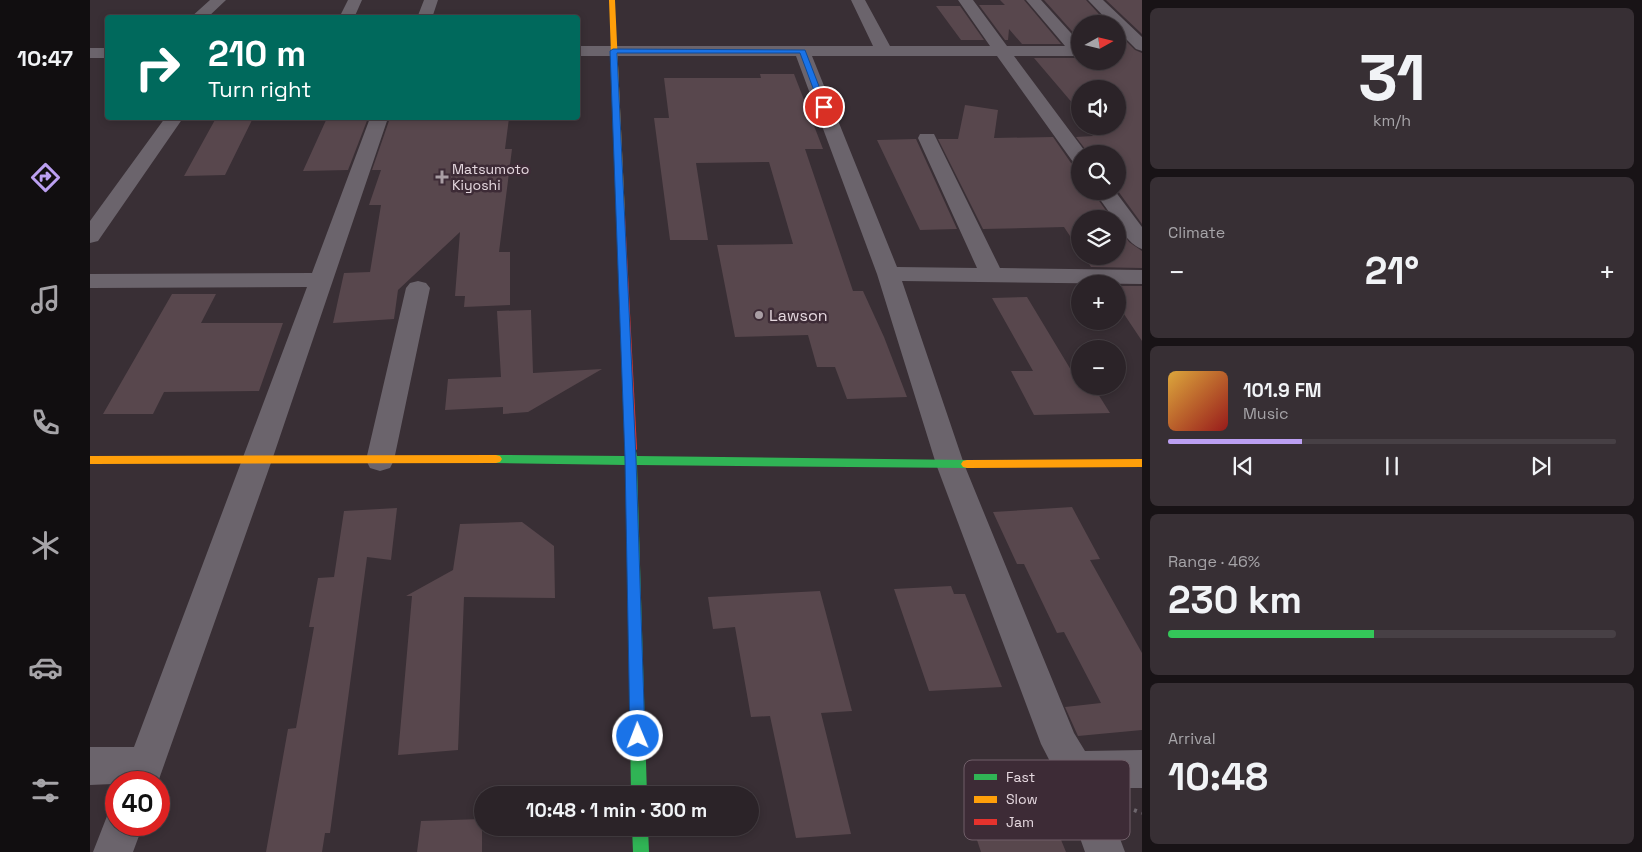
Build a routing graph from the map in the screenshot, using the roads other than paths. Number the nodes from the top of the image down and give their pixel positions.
1 (219, 0) edge
2 (355, 0) edge
3 (431, 0) edge
4 (612, 0) edge
5 (858, 0) edge
6 (965, 0) edge
7 (1032, 0) edge
8 (1095, 0) edge
9 (201, 15) edge
10 (348, 15) edge
11 (425, 15) edge
12 (1071, 42) edge
13 (1142, 46) edge
14 (580, 51) edge
15 (613, 51) junction
16 (802, 51) junction
17 (884, 51) junction
18 (1000, 51) junction
19 (1071, 51) edge
20 (90, 53) edge
21 (105, 53) edge
22 (173, 120) edge
23 (377, 120) edge
24 (927, 138) dead end
25 (1071, 146) edge
26 (1111, 200) edge
27 (90, 236) edge
28 (1142, 242) edge
29 (888, 274) junction
30 (992, 275) junction
31 (1142, 277) edge
32 (321, 280) junction
33 (90, 281) edge
34 (418, 288) dead end
35 (630, 459) junction
36 (90, 460) edge
37 (258, 460) junction
38 (380, 460) junction
39 (1142, 463) edge
40 (950, 464) junction
41 (1069, 760) edge
42 (90, 766) edge
43 (122, 771) edge
44 (143, 771) edge
45 (639, 786) edge
46 (119, 836) edge
47 (640, 836) edge
48 (1101, 840) edge
49 (113, 852) edge
50 (641, 852) edge
51 (1105, 852) edge

1 - 9 street
2 - 10 street
3 - 11 street
4 - 15 street
5 - 17 street
6 - 18 street
7 - 12 street
8 - 13 street
14 - 15 street
15 - 16 street
15 - 35 street
16 - 17 street
16 - 29 street
17 - 18 street
18 - 19 street
18 - 25 street
20 - 21 street
22 - 27 street
23 - 32 street
24 - 30 street
26 - 28 street
29 - 30 street
29 - 40 street
30 - 31 street
32 - 33 street
32 - 37 street
34 - 38 street
35 - 38 street
35 - 40 street
35 - 45 street
36 - 37 street
37 - 38 street
37 - 44 street
39 - 40 street
40 - 41 street
42 - 43 street
46 - 49 street
47 - 50 street
48 - 51 street

